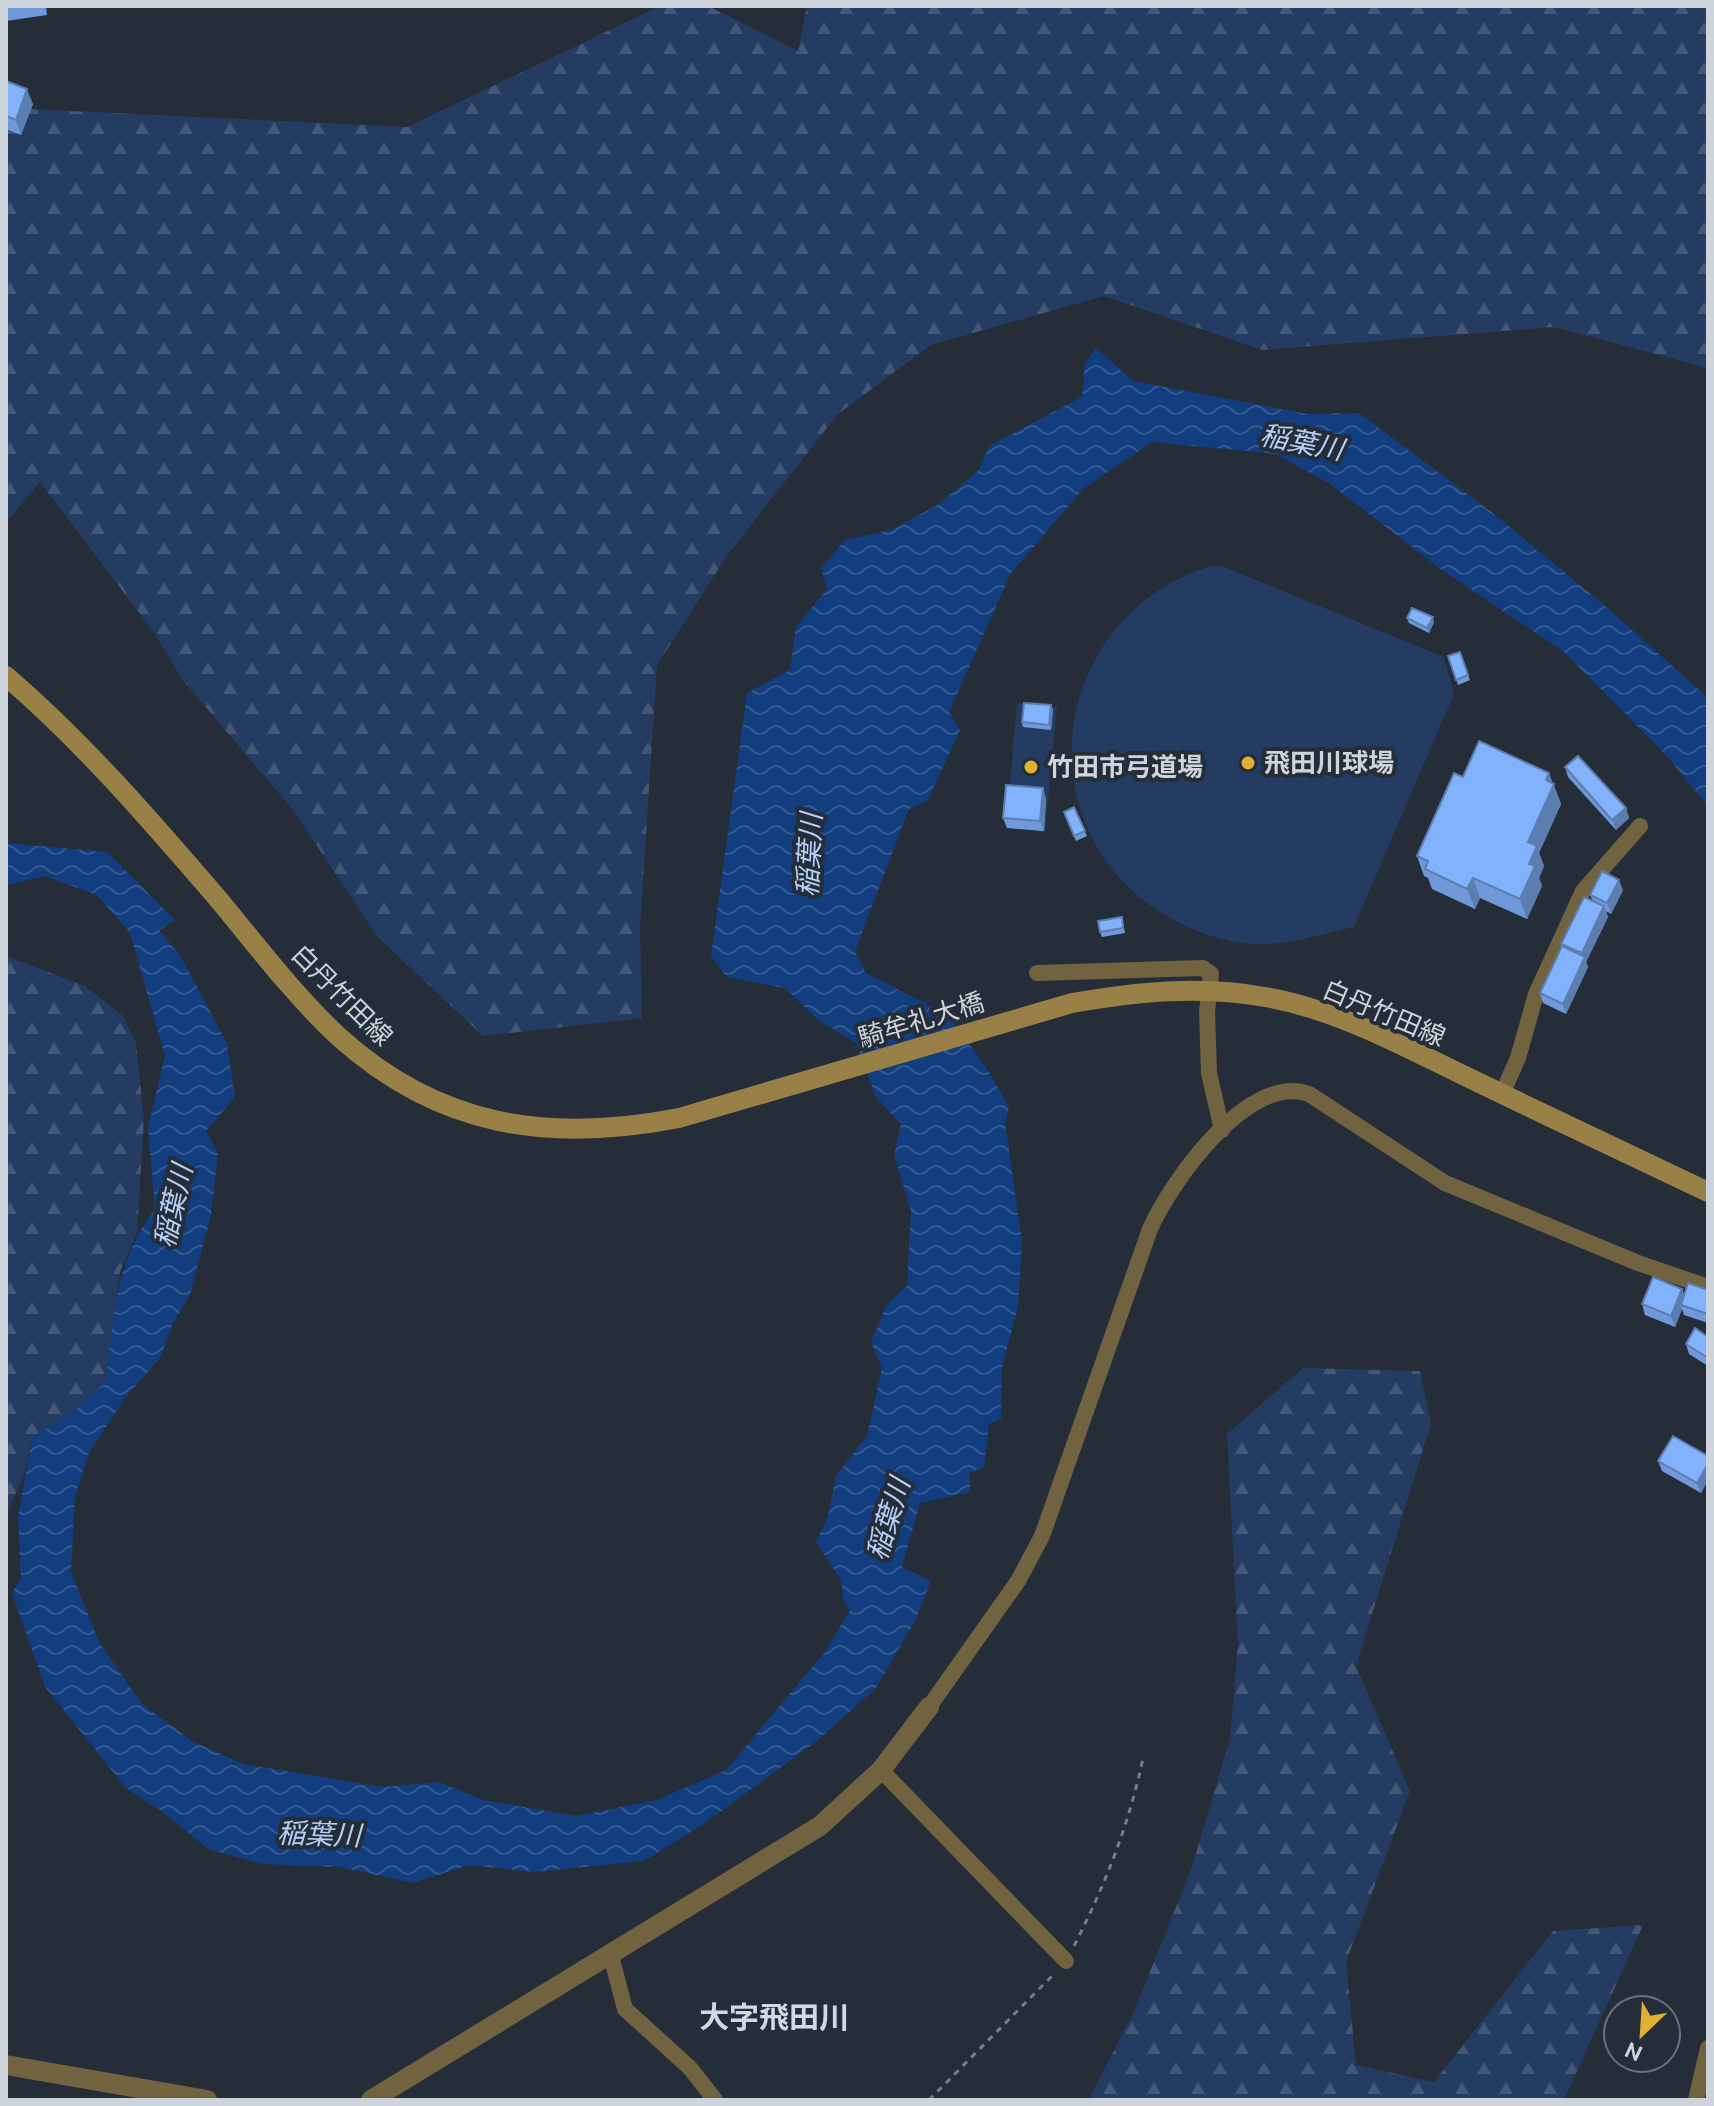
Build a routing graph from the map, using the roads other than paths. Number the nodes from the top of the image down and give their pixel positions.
1 (6, 676) edge
2 (1640, 826) dead end
3 (1037, 973) dead end
4 (1210, 990) junction
5 (1016, 1019) joint
6 (841, 1072) joint
7 (1502, 1094) junction
8 (1222, 1130) junction
9 (1708, 1192) edge
10 (1708, 1287) edge
11 (929, 1707) joint
12 (881, 1770) junction
13 (610, 1952) junction
14 (1066, 1961) road end
15 (1708, 2048) edge
16 (6, 2065) edge
17 (207, 2100) edge
18 (371, 2100) edge
19 (715, 2100) edge
20 (1696, 2100) edge

1 - 6 main road, 白丹竹田線
2 - 7 street
3 - 4 street
4 - 5 main road, 白丹竹田線
4 - 7 main road, 白丹竹田線
4 - 8 street
5 - 6 main road, 騎牟礼大橋
7 - 9 main road, 白丹竹田線
8 - 10 street
8 - 11 street
11 - 12 street
12 - 13 street
12 - 14 street
13 - 18 street
13 - 19 street
15 - 20 street
16 - 17 street

